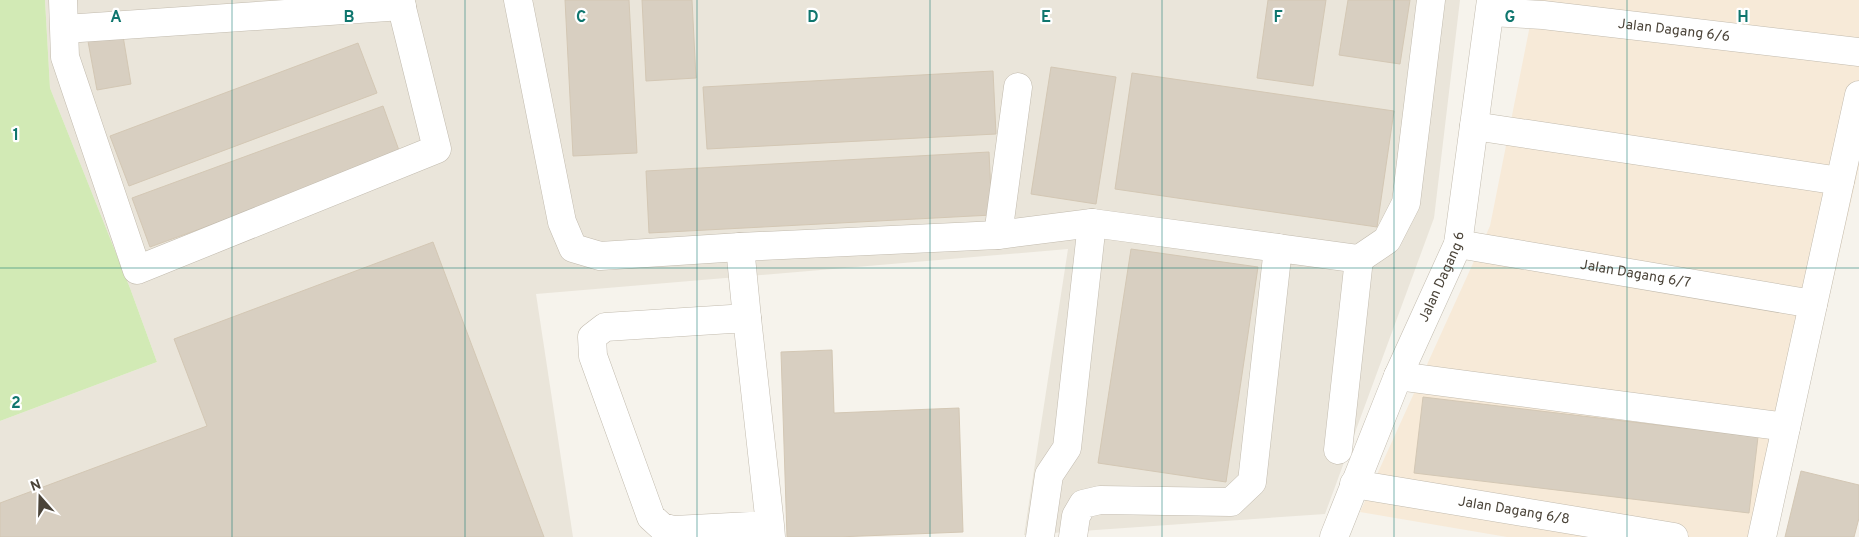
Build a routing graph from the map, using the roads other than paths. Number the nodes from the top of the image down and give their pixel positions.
1 (64, 0) edge
2 (518, 0) edge
3 (1431, 0) edge
4 (401, 3) edge
5 (1490, 6) edge
6 (1545, 8) edge
7 (65, 29) junction
8 (1859, 52) edge
9 (1018, 87) dead end
10 (1859, 95) edge
11 (1474, 126) junction
12 (1840, 181) junction
13 (1092, 223) junction
14 (998, 235) junction
15 (1458, 244) junction
16 (740, 247) junction
17 (1278, 248) junction
18 (1359, 259) junction
19 (1813, 304) junction
20 (747, 318) junction
21 (1398, 376) junction
22 (1786, 427) junction
23 (1338, 450) dead end
24 (1354, 484) junction
25 (771, 531) edge
26 (1040, 537) edge
27 (1073, 537) edge
28 (1334, 537) edge
29 (1674, 537) edge
30 (1762, 537) edge

1 - 7 street
2 - 16 street
3 - 18 street
4 - 7 street
4 - 7 street
5 - 6 street, Jalan Dagang 6/6
5 - 11 street, Jalan Dagang 6
6 - 8 street, Jalan Dagang 6/6
9 - 14 street
10 - 12 street
11 - 12 street
11 - 15 street, Jalan Dagang 6
12 - 19 street
13 - 14 street
13 - 17 street
13 - 26 street
14 - 16 street
15 - 19 street, Jalan Dagang 6/7
15 - 21 street, Jalan Dagang 6
16 - 20 street
17 - 18 street
17 - 27 street
18 - 23 street
19 - 22 street
20 - 25 street
20 - 25 street
21 - 22 street
21 - 24 street, Jalan Dagang 6
22 - 30 street
24 - 28 street, Jalan Dagang 6
24 - 29 street, Jalan Dagang 6/8

